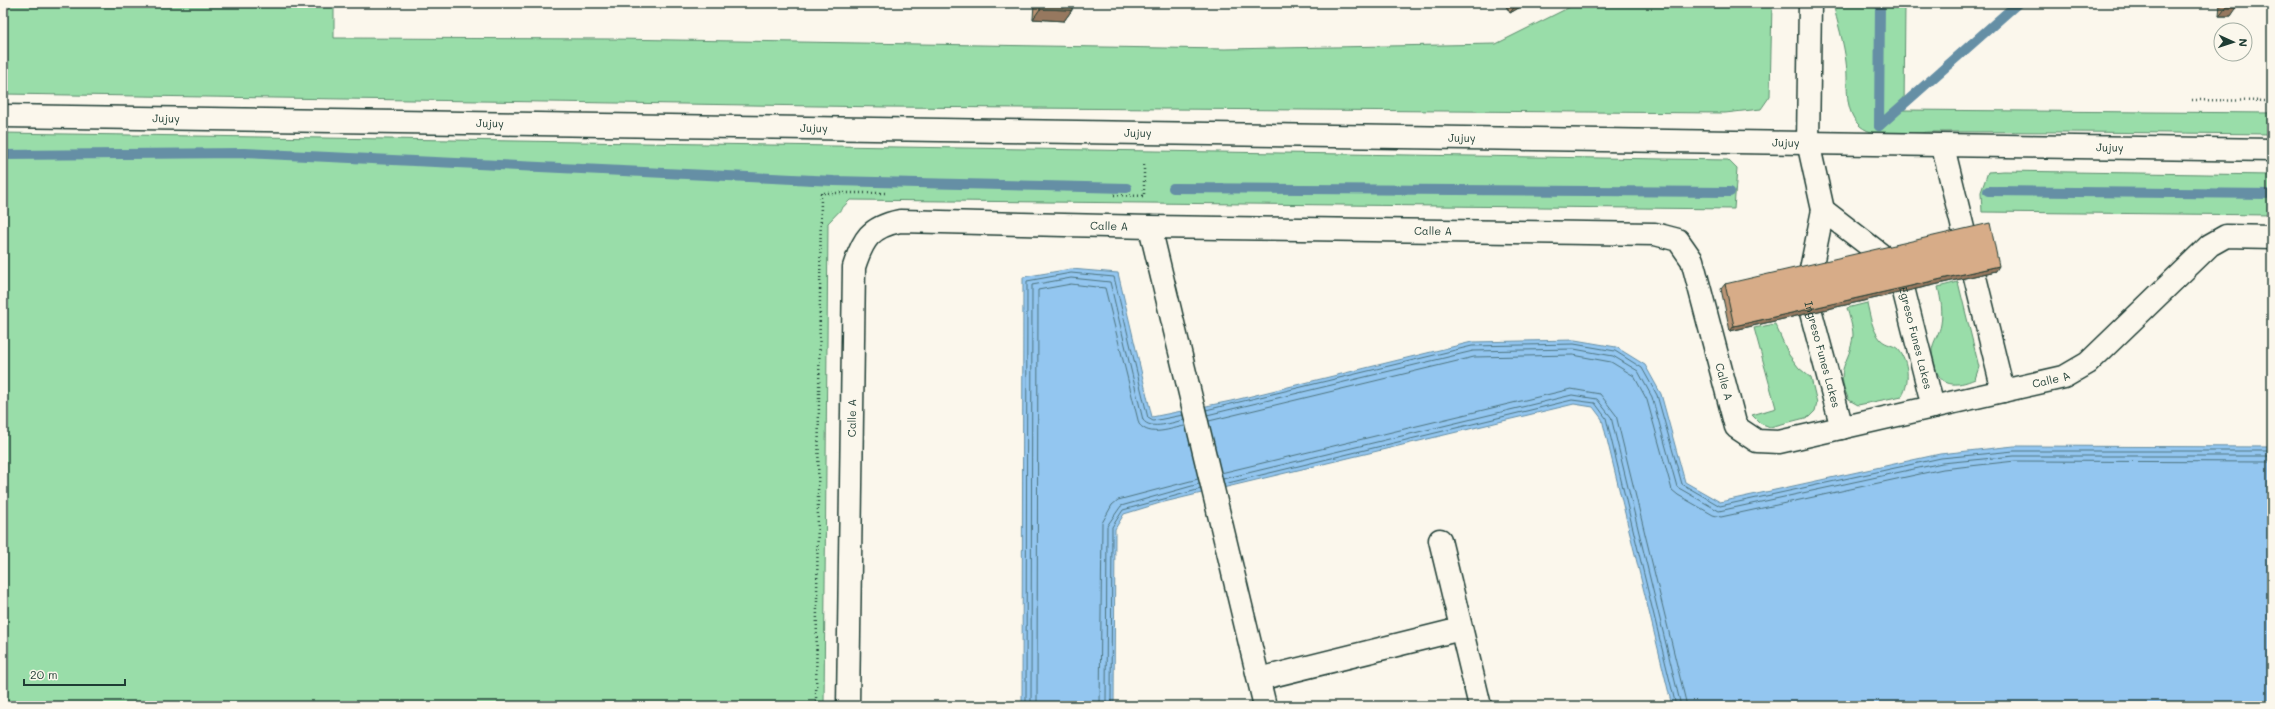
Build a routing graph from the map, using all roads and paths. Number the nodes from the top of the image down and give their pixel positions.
1 (1810, 3) edge
2 (2192, 100) dead end
3 (2272, 101) edge
4 (3, 116) edge
5 (1145, 133) junction
6 (1808, 142) junction
7 (1942, 147) junction
8 (2272, 150) edge
9 (1144, 196) dead end
10 (1823, 210) junction
11 (1150, 227) junction
12 (2272, 237) edge
13 (2003, 391) junction
14 (1933, 407) junction
15 (1842, 428) junction
16 (1440, 540) dead end
17 (1461, 629) junction
18 (1259, 679) junction
19 (848, 706) edge
20 (1265, 706) edge
21 (1480, 706) edge

1 - 6 street
2 - 3 path
4 - 5 street, Jujuy
5 - 6 street, Jujuy
5 - 9 path
6 - 7 street, Jujuy
6 - 10 street
7 - 8 street, Jujuy
7 - 13 street
10 - 14 street, Egreso Funes Lakes
10 - 15 street, Ingreso Funes Lakes
11 - 15 street, Calle A
11 - 18 street
11 - 19 street, Calle A
12 - 13 street, Calle A
13 - 14 street, Calle A
14 - 15 street, Calle A
16 - 17 street
17 - 18 street
17 - 21 street
18 - 20 street

